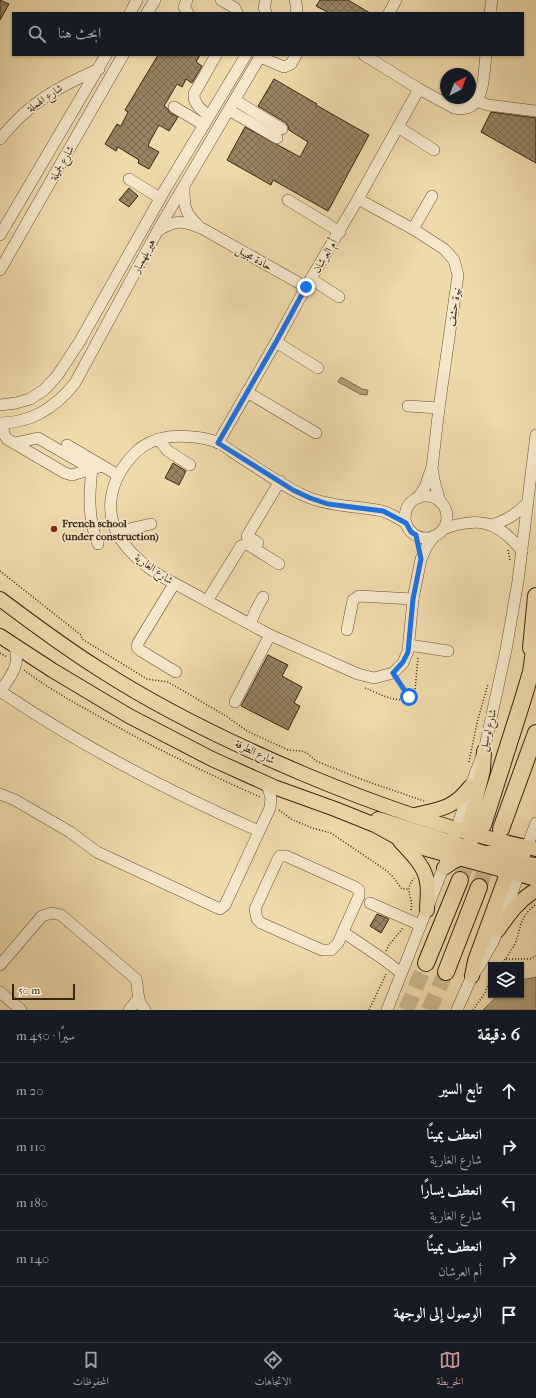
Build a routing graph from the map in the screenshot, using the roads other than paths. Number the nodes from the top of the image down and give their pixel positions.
1 (137, 0) edge
2 (155, 0) edge
3 (187, 0) edge
4 (222, 0) edge
5 (396, 0) edge
6 (492, 0) edge
7 (131, 12) edge
8 (148, 12) edge
9 (187, 12) edge
10 (237, 12) edge
11 (390, 12) edge
12 (490, 12) edge
13 (106, 56) edge
14 (122, 56) edge
15 (215, 56) edge
16 (245, 56) edge
17 (261, 56) edge
18 (295, 56) edge
19 (366, 56) edge
20 (486, 56) edge
21 (99, 69) junction
22 (419, 90) junction
23 (235, 100) junction
24 (440, 101) edge
25 (476, 102) joint
26 (446, 104) edge
27 (474, 104) edge
28 (174, 107) dead end
29 (229, 110) junction
30 (536, 111) edge
31 (207, 120) junction
32 (398, 127) junction
33 (0, 138) edge
34 (434, 150) dead end
35 (129, 180) dead end
36 (184, 187) junction
37 (432, 196) dead end
38 (160, 198) junction
39 (358, 199) junction
40 (288, 200) dead end
41 (203, 229) junction
42 (413, 229) junction
43 (158, 230) junction
44 (340, 232) junction
45 (0, 235) edge
46 (0, 270) edge
47 (308, 283) junction
48 (339, 297) dead end
49 (276, 342) junction
50 (318, 368) dead end
51 (247, 392) junction
52 (0, 404) edge
53 (408, 406) dead end
54 (439, 408) junction
55 (1, 423) edge
56 (316, 433) dead end
57 (536, 435) edge
58 (158, 439) junction
59 (15, 443) junction
60 (218, 443) junction
61 (66, 445) dead end
62 (102, 466) junction
63 (190, 466) dead end
64 (432, 468) junction
65 (92, 469) junction
66 (118, 475) junction
67 (280, 481) junction
68 (413, 501) junction
69 (528, 502) junction
70 (443, 506) junction
71 (383, 511) junction
72 (469, 522) junction
73 (406, 523) junction
74 (152, 524) dead end
75 (492, 525) junction
76 (116, 532) junction
77 (438, 533) junction
78 (416, 535) junction
79 (98, 544) dead end
80 (522, 551) junction
81 (421, 559) junction
82 (174, 584) junction
83 (536, 596) edge
84 (263, 597) dead end
85 (0, 599) edge
86 (413, 599) junction
87 (207, 602) junction
88 (250, 624) junction
89 (347, 630) dead end
90 (270, 635) junction
91 (0, 636) edge
92 (536, 637) edge
93 (14, 645) junction
94 (408, 645) junction
95 (448, 651) dead end
96 (40, 662) junction
97 (17, 667) junction
98 (176, 672) dead end
99 (531, 672) junction
100 (0, 692) edge
101 (236, 702) dead end
102 (536, 734) edge
103 (536, 750) edge
104 (484, 751) junction
105 (525, 764) junction
106 (266, 784) junction
107 (470, 786) junction
108 (0, 794) edge
109 (295, 795) junction
110 (271, 804) junction
111 (335, 809) junction
112 (413, 815) junction
113 (536, 823) edge
114 (501, 829) dead end
115 (259, 831) junction
116 (472, 831) junction
117 (395, 837) junction
118 (532, 848) edge
119 (451, 856) junction
120 (480, 858) junction
121 (515, 865) edge
122 (536, 879) edge
123 (460, 880) tunnel mouth
124 (479, 887) tunnel mouth
125 (536, 890) edge
126 (370, 903) dead end
127 (427, 910) junction
128 (420, 925) junction
129 (498, 930) junction
130 (343, 932) junction
131 (408, 956) junction
132 (387, 961) junction
133 (426, 963) tunnel mouth
134 (0, 965) edge
135 (446, 972) tunnel mouth
136 (401, 973) junction
137 (472, 976) junction
138 (0, 992) edge
139 (138, 1000) junction
140 (21, 1010) edge
141 (129, 1010) edge
142 (144, 1010) edge
143 (387, 1010) edge
144 (457, 1010) edge

1 - 7 street
2 - 8 street
3 - 9 street
4 - 10 street
5 - 11 street
6 - 12 street
13 - 21 street, شارع لجميلة
14 - 46 street, شارع لجميلة
15 - 31 street
16 - 31 street, هير بلهمبار
17 - 18 street
17 - 23 street, هير بلهمبار
19 - 22 street
20 - 25 street
21 - 33 street, شارع الهملة
21 - 45 street, شارع لجميلة
22 - 24 street
22 - 32 street, أم العرشان
23 - 29 street, هير بلهمبار
23 - 29 street
25 - 30 street
26 - 27 street
28 - 31 street
29 - 36 street, هير بلهمبار
31 - 38 street, هير بلهمبار
32 - 34 street
32 - 39 street, أم العرشان
35 - 38 street
36 - 41 street, حادة مجيبل
36 - 43 street, هير بلهمبار
37 - 42 street
38 - 52 street, هير بلهمبار
39 - 42 street, نيوة حشف
39 - 44 street, أم العرشان
40 - 44 street
41 - 43 street, حادة مجيبل
41 - 47 street, حادة مجيبل
42 - 54 street, نيوة حشف
43 - 55 street, هير بلهمبار
44 - 47 street, أم العرشان
47 - 48 street, حادة مجيبل
47 - 49 street, أم العرشان
49 - 50 street
49 - 51 street, أم العرشان
51 - 56 street
51 - 60 street, أم العرشان
53 - 54 street
54 - 64 street, نيوة حشف
55 - 59 street
57 - 69 street, شارع لوسيل
58 - 60 street, شارع الغارية
58 - 63 street
58 - 66 street, شارع الغارية
59 - 65 street
59 - 65 street
60 - 67 street, شارع الغارية
61 - 62 street
62 - 65 street
62 - 66 street
64 - 68 street, نيوة حشف
64 - 70 street, نيوة حشف
65 - 79 street
66 - 76 street, شارع الغارية
67 - 71 street, شارع الغارية
67 - 87 street
68 - 70 street
68 - 71 street, شارع الغارية
68 - 73 street
69 - 75 street
69 - 80 street, شارع لوسيل
70 - 72 street
70 - 77 street
71 - 73 street, شارع الغارية
72 - 75 street
72 - 77 street
73 - 78 street
74 - 76 street
75 - 80 street
76 - 82 street, شارع الغارية
77 - 78 street
77 - 81 street
78 - 81 street
80 - 104 street, شارع لوسيل
81 - 86 street
82 - 87 street, شارع الغارية
82 - 98 street
83 - 99 highway
84 - 88 street
85 - 112 main road, شارع الطرفة
86 - 89 street
86 - 94 street
87 - 88 street, شارع الغارية
88 - 90 street, شارع الغارية
90 - 94 street, شارع الغارية
90 - 101 street
91 - 93 main road
92 - 99 highway, شارع لوسيل
93 - 96 main road
93 - 97 street
94 - 95 street
96 - 97 street
96 - 106 main road
97 - 100 street
99 - 116 highway, شارع لوسيل
100 - 115 street
102 - 105 highway
103 - 105 highway
104 - 107 street, شارع لوسيل
104 - 116 main road
105 - 114 highway
106 - 109 main road
106 - 110 street
107 - 112 main road
107 - 116 street, شارع لوسيل
108 - 115 street
109 - 110 street
109 - 111 main road
110 - 115 street
111 - 117 main road
111 - 119 main road
112 - 116 main road, شارع الطرفة
113 - 118 street
116 - 118 main road, شارع الطرفة
116 - 119 street, شارع لوسيل
116 - 120 main road
116 - 121 main road
117 - 119 main road
117 - 127 main road
118 - 121 street
118 - 121 main road
119 - 120 main road
119 - 127 street, شارع لوسيل
120 - 121 main road
121 - 122 main road
121 - 129 street
121 - 137 main road
123 - 133 highway
124 - 135 highway
125 - 129 main road
126 - 128 street
127 - 128 street, شارع لوسيل
128 - 131 street, شارع لوسيل
129 - 137 street
130 - 130 street
130 - 132 street
131 - 132 street
131 - 136 street, شارع لوسيل
132 - 136 street
134 - 139 street
136 - 143 street, شارع لوسيل
137 - 144 street
138 - 140 street
139 - 141 street
139 - 142 street

